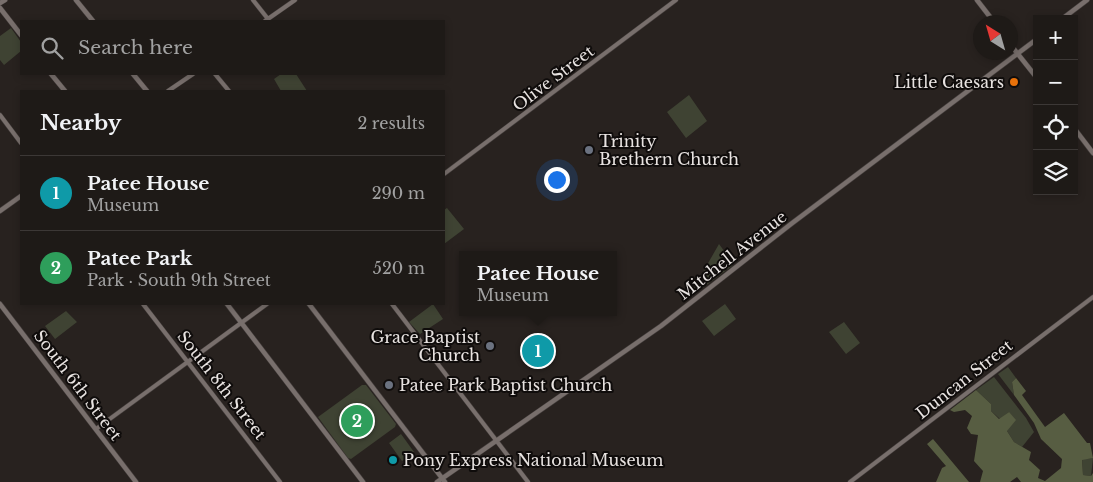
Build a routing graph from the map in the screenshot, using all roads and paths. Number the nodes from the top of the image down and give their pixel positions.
1 (5, 0) edge
2 (76, 0) edge
3 (253, 0) edge
4 (295, 0) edge
5 (676, 0) edge
6 (977, 0) edge
7 (1087, 0) edge
8 (0, 3) edge
9 (0, 8) edge
10 (989, 15) edge
11 (1067, 15) edge
12 (92, 20) edge
13 (267, 20) edge
14 (20, 35) edge
15 (1033, 42) edge
16 (1018, 54) joint
17 (1010, 60) edge
18 (1033, 73) edge
19 (52, 75) edge
20 (134, 75) edge
21 (191, 75) edge
22 (216, 75) edge
23 (64, 90) edge
24 (146, 90) edge
25 (169, 90) edge
26 (228, 90) edge
27 (0, 115) edge
28 (1078, 133) edge
29 (20, 142) edge
30 (1093, 153) edge
31 (445, 173) edge
32 (20, 197) edge
33 (0, 211) edge
34 (1093, 297) edge
35 (0, 304) edge
36 (144, 305) edge
37 (228, 305) edge
38 (267, 305) edge
39 (310, 305) edge
40 (393, 305) edge
41 (241, 323) junction
42 (187, 362) junction
43 (96, 430) junction
44 (496, 440) junction
45 (444, 480) edge
46 (136, 482) edge
47 (280, 482) edge
48 (363, 482) edge
49 (437, 482) edge
50 (528, 482) edge
51 (850, 482) edge

1 - 8 main road
2 - 12 main road
3 - 13 street
4 - 13 street
5 - 31 street, Olive Street
6 - 10 main road
7 - 11 main road
9 - 14 main road
15 - 16 main road, Mitchell Avenue
16 - 18 main road
17 - 44 main road, Mitchell Avenue
19 - 23 main road
20 - 24 main road
21 - 25 street
22 - 26 street
27 - 29 street
28 - 30 main road
32 - 33 main road
34 - 51 street, Duncan Street
35 - 43 main road, South 6th Street
36 - 42 street, South 8th Street
37 - 41 main road
38 - 41 street
39 - 45 main road
40 - 44 street
41 - 42 street
41 - 48 main road
42 - 43 street
42 - 47 street, South 8th Street
43 - 46 main road, South 6th Street
44 - 45 main road, Mitchell Avenue
44 - 50 street
45 - 49 main road, Mitchell Avenue

